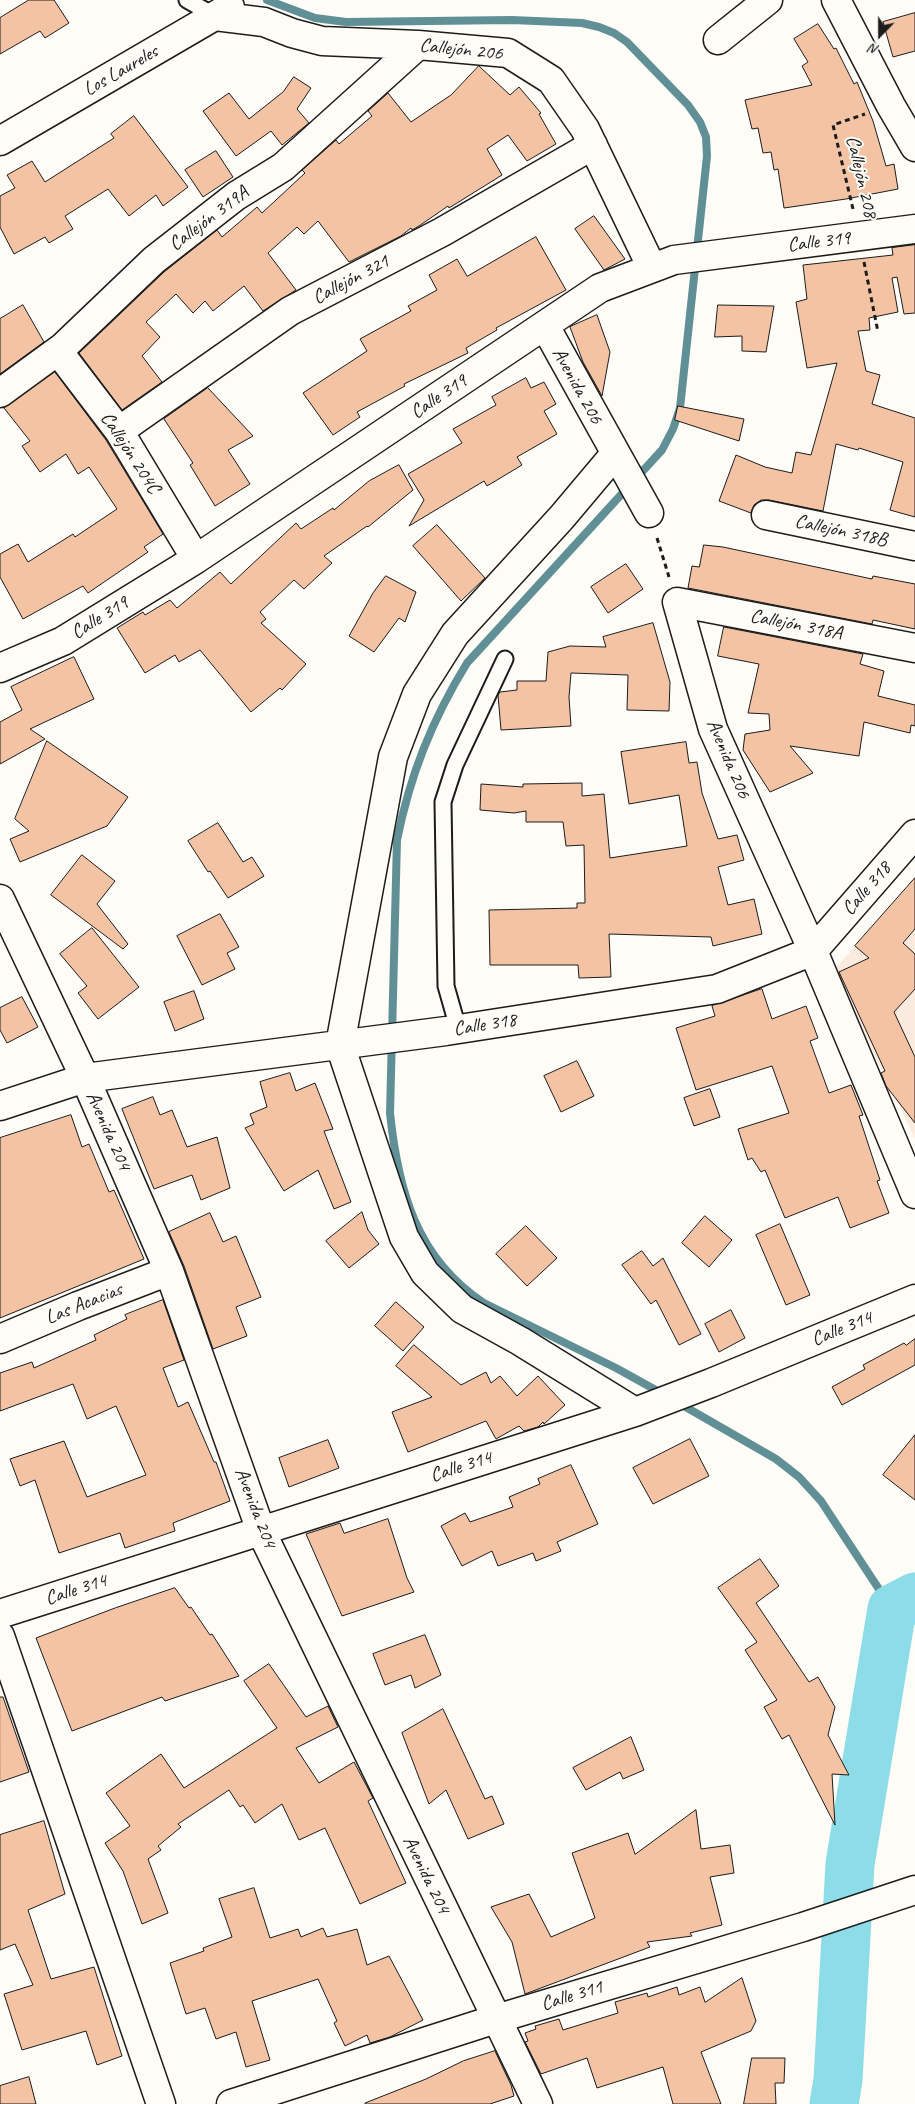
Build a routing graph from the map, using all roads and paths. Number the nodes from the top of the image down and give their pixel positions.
1 (187, 0) edge
2 (768, 0) edge
3 (836, 0) edge
4 (231, 6) edge
5 (718, 40) dead end
6 (418, 45) junction
7 (891, 106) junction
8 (0, 141) edge
9 (593, 145) junction
10 (915, 147) edge
11 (915, 229) edge
12 (859, 237) junction
13 (663, 264) junction
14 (544, 326) junction
15 (878, 332) dead end
16 (58, 351) junction
17 (0, 393) edge
18 (119, 431) junction
19 (619, 461) junction
20 (649, 513) joint
21 (766, 515) dead end
22 (915, 546) edge
23 (196, 559) junction
24 (677, 602) junction
25 (915, 648) edge
26 (505, 659) dead end
27 (0, 668) edge
28 (915, 834) edge
29 (0, 900) edge
30 (813, 951) junction
31 (452, 1030) junction
32 (350, 1044) junction
33 (85, 1078) junction
34 (0, 1106) edge
35 (915, 1194) edge
36 (169, 1270) junction
37 (915, 1299) edge
38 (0, 1339) edge
39 (635, 1412) junction
40 (261, 1531) junction
41 (0, 1614) edge
42 (0, 1636) edge
43 (908, 1892) edge
44 (496, 2018) junction
45 (161, 2104) edge
46 (230, 2104) edge
47 (538, 2104) edge

1 - 4 lane
2 - 5 street
3 - 7 street
4 - 6 street, Callejón 206
4 - 8 street, Los Laureles
6 - 9 street, Callejón 206
6 - 16 street, Callejón 319A
7 - 10 street
7 - 12 path, Callejón 208
9 - 13 street, Callejón 206
9 - 18 street, Callejón 321
11 - 12 street, Calle 319
12 - 13 street, Calle 319
12 - 15 path, Callejón 208
13 - 14 street, Calle 319
14 - 19 street, Avenida 206
14 - 23 street, Calle 319
16 - 17 street, Callejón 319A
16 - 18 street, Callejón 204C
18 - 23 street, Callejón 204C
19 - 20 street, Avenida 206
19 - 32 street
20 - 24 path
21 - 22 street, Callejón 318B
23 - 27 street, Calle 319
24 - 25 street, Callejón 318A
24 - 30 street, Avenida 206
26 - 31 lane
28 - 30 street, Calle 318
29 - 33 street, Avenida 204
30 - 31 street, Calle 318
30 - 35 street, Avenida 206
31 - 32 street, Calle 318
32 - 33 street, Calle 318
32 - 39 street
33 - 34 street, Calle 318
33 - 36 street, Avenida 204
36 - 38 street, Las Acacias
36 - 40 street, Avenida 204
37 - 39 street, Calle 314
39 - 40 street, Calle 314
40 - 41 street, Calle 314
40 - 44 street, Avenida 204
42 - 45 street
43 - 44 street, Calle 311
44 - 46 street, Calle 311
44 - 47 street, Avenida 204

